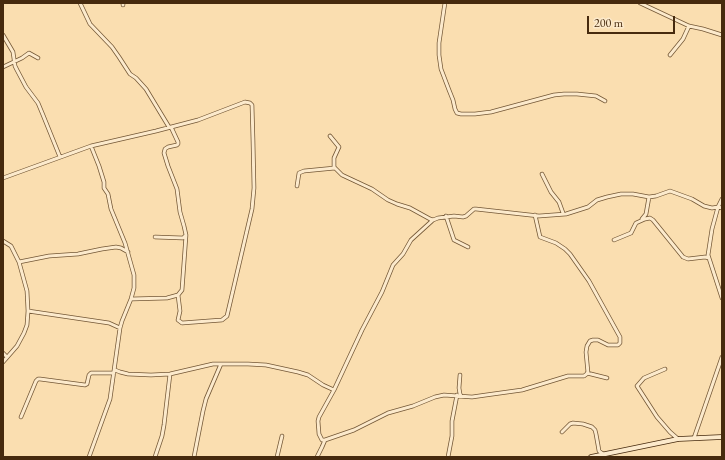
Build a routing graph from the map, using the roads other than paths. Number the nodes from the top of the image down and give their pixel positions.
1 (80, 3) edge
2 (445, 3) edge
3 (640, 3) edge
4 (689, 26) junction
5 (3, 35) edge
6 (722, 35) edge
7 (670, 55) dead end
8 (38, 58) dead end
9 (15, 62) junction
10 (3, 67) edge
11 (605, 101) dead end
12 (170, 127) junction
13 (330, 136) dead end
14 (91, 146) junction
15 (60, 157) junction
16 (335, 168) junction
17 (542, 174) dead end
18 (3, 178) edge
19 (297, 186) dead end
20 (649, 196) junction
21 (722, 199) edge
22 (720, 208) edge
23 (563, 213) junction
24 (535, 215) junction
25 (446, 216) junction
26 (433, 220) junction
27 (640, 221) junction
28 (186, 235) junction
29 (155, 237) dead end
30 (3, 240) edge
31 (614, 240) dead end
32 (468, 247) dead end
33 (128, 252) junction
34 (709, 258) junction
35 (19, 262) junction
36 (178, 295) junction
37 (722, 298) edge
38 (131, 299) junction
39 (28, 311) junction
40 (120, 328) junction
41 (3, 353) edge
42 (722, 357) edge
43 (7, 358) junction
44 (3, 362) edge
45 (222, 364) junction
46 (665, 369) dead end
47 (114, 371) junction
48 (587, 373) junction
49 (170, 374) junction
50 (460, 375) dead end
51 (607, 378) dead end
52 (334, 390) junction
53 (457, 395) junction
54 (462, 396) junction
55 (21, 417) dead end
56 (562, 432) dead end
57 (282, 436) dead end
58 (722, 437) edge
59 (694, 438) junction
60 (678, 439) junction
61 (325, 440) junction
62 (603, 454) junction
63 (89, 457) edge
64 (155, 457) edge
65 (194, 457) edge
66 (277, 457) edge
67 (317, 457) edge
68 (448, 457) edge
69 (591, 457) edge

1 - 12 street
2 - 11 street
3 - 4 street
4 - 6 street
4 - 7 street
5 - 9 street
8 - 9 street
9 - 10 street
9 - 15 street
12 - 14 street
12 - 28 street
12 - 36 street
13 - 16 street
14 - 15 street
14 - 33 street
15 - 18 street
16 - 19 street
16 - 26 street
17 - 23 street
20 - 22 street
20 - 23 street
20 - 27 street
21 - 22 street
22 - 34 street
23 - 24 street
24 - 25 street
24 - 48 street
25 - 26 street
25 - 32 street
26 - 52 street
27 - 31 street
27 - 34 street
28 - 29 street
28 - 36 street
30 - 35 street
33 - 35 street
33 - 38 street
34 - 37 street
35 - 39 street
36 - 38 street
38 - 40 street
39 - 40 street
39 - 43 street
40 - 47 street
41 - 43 street
42 - 59 street
43 - 44 street
45 - 49 street
45 - 52 street
45 - 65 street
46 - 60 street
47 - 49 street
47 - 55 street
47 - 63 street
48 - 51 street
48 - 54 street
49 - 64 street
50 - 54 street
52 - 61 street
53 - 54 street
53 - 61 street
53 - 68 street
56 - 62 street
57 - 66 street
58 - 59 main road
59 - 60 main road
60 - 62 main road
61 - 67 street
62 - 69 main road

